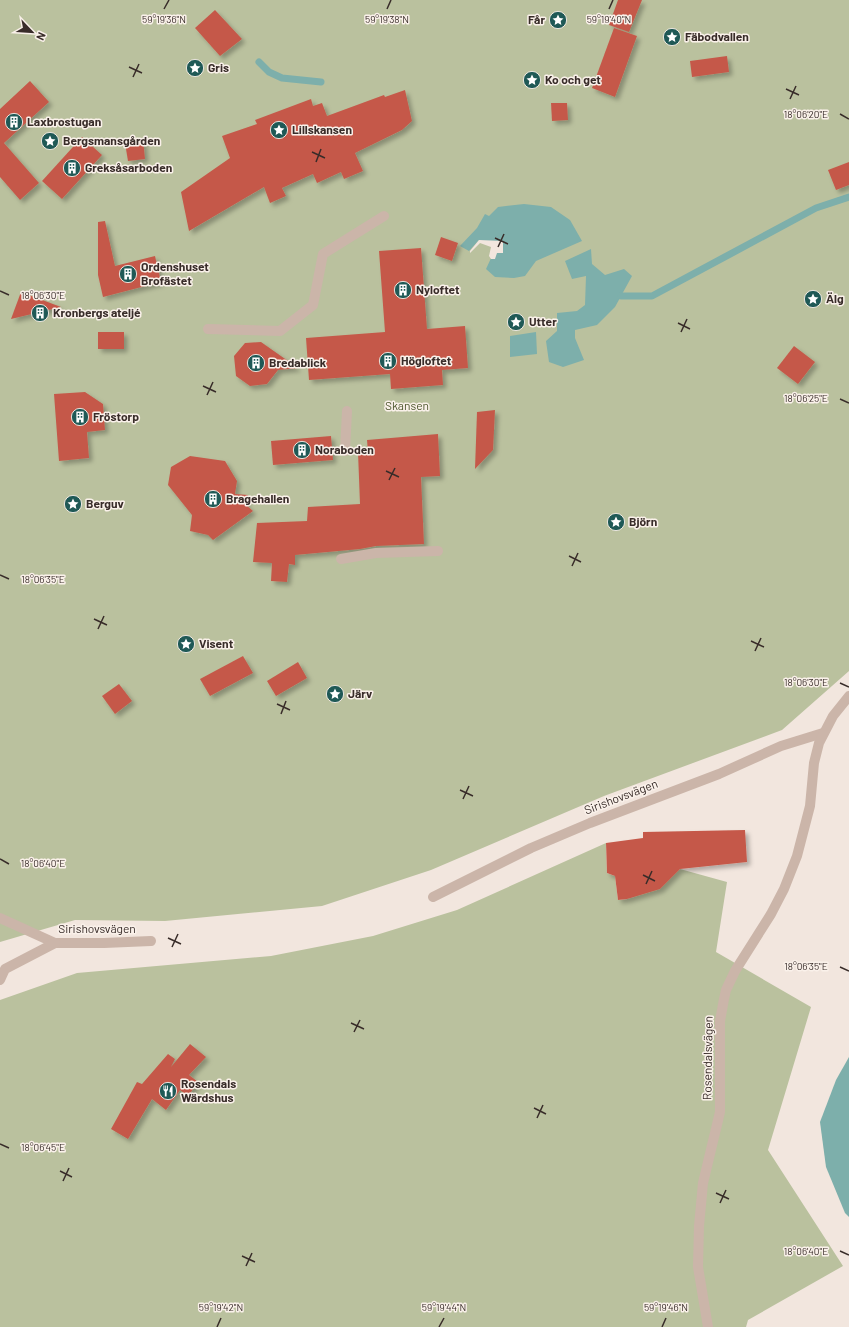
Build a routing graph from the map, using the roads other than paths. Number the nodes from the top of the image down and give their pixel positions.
1 (384, 216) dead end
2 (208, 329) dead end
3 (347, 411) dead end
4 (345, 451) dead end
5 (438, 551) dead end
6 (341, 559) dead end
7 (849, 696) edge
8 (823, 733) junction
9 (433, 897) dead end
10 (0, 918) edge
11 (151, 941) dead end
12 (55, 943) junction
13 (0, 980) edge
14 (708, 1327) edge

1 - 2 street
3 - 4 street
5 - 6 street
7 - 8 street, Rosendalsvägen
8 - 9 street, Sirishovsvägen
8 - 14 street, Rosendalsvägen
10 - 12 street, Sirishovsvägen
11 - 12 street, Sirishovsvägen
12 - 13 street

